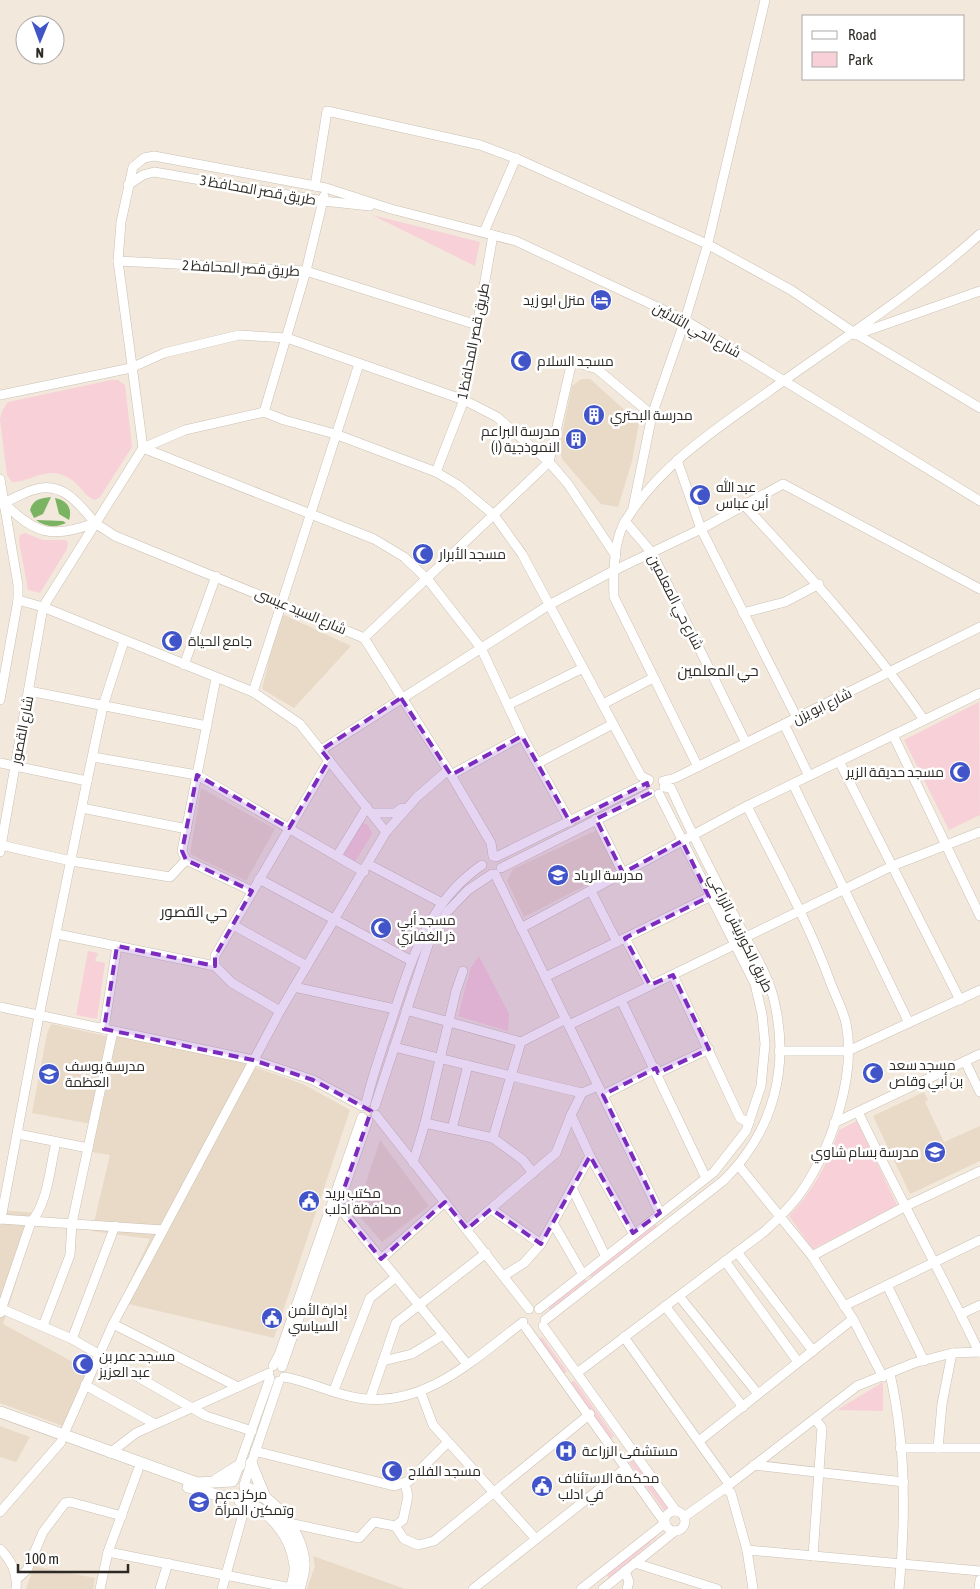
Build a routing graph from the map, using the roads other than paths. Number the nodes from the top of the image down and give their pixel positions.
1 (765, 0) edge
2 (516, 158) junction
3 (128, 185) junction
4 (315, 186) junction
5 (326, 188) junction
6 (323, 201) junction
7 (391, 209) junction
8 (488, 234) junction
9 (980, 234) edge
10 (708, 244) junction
11 (118, 260) junction
12 (306, 271) junction
13 (980, 291) edge
14 (685, 320) junction
15 (477, 325) junction
16 (856, 333) junction
17 (287, 338) junction
18 (359, 364) junction
19 (131, 368) junction
20 (785, 380) junction
21 (0, 394) edge
22 (464, 400) junction
23 (980, 408) edge
24 (264, 412) junction
25 (652, 415) junction
26 (335, 434) junction
27 (143, 448) junction
28 (677, 460) junction
29 (549, 462) junction
30 (436, 472) junction
31 (0, 479) edge
32 (980, 501) edge
33 (2, 503) edge
34 (744, 505) junction
35 (632, 511) junction
36 (310, 512) junction
37 (494, 515) junction
38 (625, 521) junction
39 (94, 523) junction
40 (701, 529) junction
41 (652, 553) junction
42 (616, 556) junction
43 (615, 570) junction
44 (216, 576) junction
45 (425, 578) junction
46 (818, 584) junction
47 (980, 590) edge
48 (18, 600) junction
49 (281, 603) junction
50 (549, 605) junction
51 (43, 608) junction
52 (743, 613) junction
53 (980, 627) edge
54 (364, 638) junction
55 (124, 641) junction
56 (481, 648) junction
57 (184, 665) junction
58 (583, 668) junction
59 (891, 672) junction
60 (216, 678) junction
61 (653, 678) junction
62 (29, 691) junction
63 (253, 692) junction
64 (980, 693) edge
65 (401, 698) junction
66 (0, 700) edge
67 (508, 704) junction
68 (603, 704) junction
69 (104, 706) junction
70 (797, 718) junction
71 (924, 720) junction
72 (613, 724) junction
73 (784, 724) junction
74 (207, 726) junction
75 (894, 735) junction
76 (522, 736) junction
77 (746, 743) junction
78 (321, 750) junction
79 (93, 757) junction
80 (329, 760) junction
81 (839, 761) junction
82 (0, 763) edge
83 (538, 763) junction
84 (15, 766) junction
85 (698, 767) junction
86 (449, 772) junction
87 (197, 775) junction
88 (809, 776) junction
89 (87, 781) junction
90 (648, 782) junction
91 (793, 784) junction
92 (659, 788) junction
93 (417, 797) junction
94 (747, 806) junction
95 (82, 808) junction
96 (370, 810) junction
97 (596, 820) junction
98 (570, 822) junction
99 (289, 828) junction
100 (187, 829) junction
101 (386, 832) junction
102 (980, 832) edge
103 (693, 835) junction
104 (682, 841) junction
105 (946, 844) junction
106 (1, 848) edge
107 (337, 856) junction
108 (494, 856) junction
109 (186, 860) junction
110 (71, 861) junction
111 (482, 865) junction
112 (892, 866) junction
113 (366, 868) junction
114 (496, 872) junction
115 (623, 873) junction
116 (260, 879) junction
117 (844, 890) junction
118 (591, 891) junction
119 (252, 892) junction
120 (709, 897) junction
121 (442, 903) junction
122 (800, 911) junction
123 (980, 916) edge
124 (333, 920) junction
125 (233, 925) junction
126 (521, 928) junction
127 (57, 934) junction
128 (746, 937) junction
129 (621, 940) junction
130 (734, 945) junction
131 (117, 946) junction
132 (410, 960) junction
133 (215, 966) junction
134 (307, 966) junction
135 (463, 971) dead end
136 (673, 975) junction
137 (545, 977) junction
138 (650, 985) junction
139 (294, 987) junction
140 (980, 990) edge
141 (621, 1000) junction
142 (960, 1000) junction
143 (0, 1007) edge
144 (395, 1009) junction
145 (406, 1010) junction
146 (280, 1011) junction
147 (39, 1016) junction
148 (449, 1021) junction
149 (567, 1022) junction
150 (909, 1023) junction
151 (109, 1030) junction
152 (521, 1042) junction
153 (394, 1047) junction
154 (709, 1048) junction
155 (779, 1051) junction
156 (848, 1051) junction
157 (980, 1054) edge
158 (440, 1058) junction
159 (254, 1060) junction
160 (965, 1061) junction
161 (468, 1065) junction
162 (657, 1071) junction
163 (512, 1076) junction
164 (598, 1086) junction
165 (980, 1092) edge
166 (582, 1093) junction
167 (603, 1096) junction
168 (368, 1111) junction
169 (858, 1112) junction
170 (571, 1116) junction
171 (425, 1123) junction
172 (749, 1123) junction
173 (834, 1123) junction
174 (452, 1129) junction
175 (18, 1134) junction
176 (493, 1138) junction
177 (56, 1142) junction
178 (88, 1148) junction
179 (590, 1156) junction
180 (412, 1162) junction
181 (739, 1166) junction
182 (980, 1171) edge
183 (533, 1173) junction
184 (706, 1178) junction
185 (572, 1188) junction
186 (444, 1202) junction
187 (338, 1206) junction
188 (904, 1207) junction
189 (491, 1209) junction
190 (660, 1213) junction
191 (781, 1216) junction
192 (1, 1219) edge
193 (30, 1222) junction
194 (553, 1223) junction
195 (72, 1224) junction
196 (115, 1226) junction
197 (467, 1229) junction
198 (163, 1230) junction
199 (633, 1233) junction
200 (980, 1240) edge
201 (540, 1244) junction
202 (737, 1252) junction
203 (486, 1253) junction
204 (605, 1255) junction
205 (812, 1256) junction
206 (381, 1259) junction
207 (724, 1262) junction
208 (935, 1262) junction
209 (582, 1273) junction
210 (505, 1275) junction
211 (396, 1277) junction
212 (888, 1285) junction
213 (679, 1296) junction
214 (419, 1305) junction
215 (980, 1305) edge
216 (665, 1306) junction
217 (844, 1306) junction
218 (534, 1309) junction
219 (1, 1311) edge
220 (961, 1314) junction
221 (854, 1319) junction
222 (544, 1323) junction
223 (113, 1324) junction
224 (525, 1325) junction
225 (43, 1326) junction
226 (443, 1335) junction
227 (624, 1337) junction
228 (72, 1339) junction
229 (812, 1351) junction
230 (980, 1352) edge
231 (952, 1354) junction
232 (99, 1355) junction
233 (383, 1361) junction
234 (924, 1361) junction
235 (798, 1362) junction
236 (467, 1364) junction
237 (576, 1372) junction
238 (277, 1373) junction
239 (887, 1375) junction
240 (84, 1385) junction
241 (238, 1387) junction
242 (334, 1390) junction
243 (421, 1393) junction
244 (758, 1394) junction
245 (370, 1399) junction
246 (743, 1406) junction
247 (193, 1407) junction
248 (0, 1412) edge
249 (590, 1414) junction
250 (0, 1418) edge
251 (815, 1419) junction
252 (155, 1424) junction
253 (252, 1431) junction
254 (62, 1439) junction
255 (699, 1441) junction
256 (448, 1442) junction
257 (900, 1448) junction
258 (938, 1448) junction
259 (980, 1448) edge
260 (255, 1451) junction
261 (110, 1453) junction
262 (245, 1464) junction
263 (754, 1465) junction
264 (626, 1468) junction
265 (138, 1470) junction
266 (819, 1473) junction
267 (212, 1482) junction
268 (904, 1482) junction
269 (239, 1483) junction
270 (405, 1483) junction
271 (727, 1486) junction
272 (494, 1493) junction
273 (225, 1497) junction
274 (267, 1501) junction
275 (243, 1502) junction
276 (676, 1511) junction
277 (0, 1512) edge
278 (122, 1516) junction
279 (684, 1517) junction
280 (665, 1523) junction
281 (290, 1524) junction
282 (395, 1526) junction
283 (675, 1531) junction
284 (536, 1539) junction
285 (0, 1549) edge
286 (747, 1550) junction
287 (108, 1552) junction
288 (813, 1556) junction
289 (168, 1563) junction
290 (635, 1563) junction
291 (901, 1564) junction
292 (625, 1571) junction
293 (980, 1571) edge
294 (226, 1574) junction
295 (18, 1578) junction
296 (980, 1580) edge
297 (690, 1585) edge
298 (16, 1589) edge
299 (100, 1589) edge
300 (160, 1589) edge
301 (222, 1589) edge
302 (294, 1589) edge
303 (473, 1589) edge
304 (582, 1589) edge
305 (603, 1589) edge
306 (627, 1589) edge
307 (717, 1589) edge
308 (753, 1589) edge
309 (898, 1589) edge
310 (979, 1589) edge

1 - 10 street
2 - 4 street
2 - 8 street, طريق قصر المحافظ 1
2 - 10 street
3 - 4 street
3 - 6 street, طريق قصر المحافظ 3
3 - 11 street
4 - 5 street
5 - 6 street
5 - 7 street
6 - 7 street, طريق قصر المحافظ 3
6 - 12 street
7 - 8 street, شارع الحي الثلاثين
8 - 14 street, شارع الحي الثلاثين
8 - 15 street, طريق قصر المحافظ 1
9 - 16 street
10 - 14 street
10 - 16 street
11 - 12 street, طريق قصر المحافظ 2
11 - 19 street
12 - 15 street, طريق قصر المحافظ 2
12 - 17 street
13 - 16 street
14 - 20 street, شارع الحي الثلاثين
14 - 25 street
15 - 22 street, طريق قصر المحافظ 1
16 - 20 street
16 - 23 street
17 - 18 street
17 - 19 street
17 - 24 street
18 - 22 street
18 - 26 street
19 - 21 street
19 - 27 street
20 - 28 street
20 - 32 street, شارع الحي الثلاثين
22 - 29 street
22 - 30 street, طريق قصر المحافظ 1
24 - 26 street
24 - 27 street
25 - 29 street
25 - 35 street
26 - 30 street
26 - 36 street
27 - 36 street
27 - 39 street
28 - 35 street
28 - 40 street
29 - 37 street
29 - 42 street
30 - 37 street
31 - 33 street, شارع القصور
33 - 39 street
33 - 39 street, شارع السيد عيسى
33 - 48 street, شارع القصور
34 - 40 street
34 - 46 street
34 - 47 street
35 - 38 street
36 - 45 street
36 - 49 street
37 - 45 street
37 - 50 street
38 - 41 street, شارع حي المعلمين
38 - 42 street
39 - 44 street, شارع السيد عيسى
39 - 51 street
40 - 41 street
40 - 52 street
41 - 43 street
41 - 77 street, شارع حي المعلمين
42 - 43 street
43 - 50 street
43 - 61 street
44 - 49 street, شارع السيد عيسى
44 - 57 street
45 - 54 street
45 - 56 street
46 - 52 street
46 - 59 street
48 - 51 street
48 - 66 street, شارع القصور
49 - 54 street, شارع السيد عيسى
49 - 63 street
50 - 56 street
50 - 58 street
51 - 55 street
51 - 62 street, شارع القصور
52 - 70 street
53 - 59 street, شارع ابو يزن
54 - 65 street, شارع السيد عيسى
55 - 57 street
55 - 69 street
56 - 65 street
56 - 67 street
57 - 60 street
58 - 67 street
58 - 68 street
59 - 70 street, شارع ابو يزن
59 - 71 street
60 - 63 street
60 - 74 street
61 - 68 street
61 - 85 street
62 - 69 street
62 - 84 street, شارع القصور
63 - 78 street
64 - 71 street
65 - 78 street
65 - 86 street, شارع السيد عيسى
67 - 76 street
68 - 72 street
69 - 74 street
69 - 79 street
70 - 73 street, شارع ابو يزن
71 - 75 street
72 - 83 street
72 - 90 street
73 - 77 street, شارع ابو يزن
73 - 88 street
74 - 87 street
75 - 81 street
75 - 105 street
76 - 83 street
76 - 86 street
77 - 85 street, شارع ابو يزن
78 - 80 street
79 - 87 street
79 - 89 street
80 - 96 street
80 - 99 street
81 - 88 street
81 - 112 street
82 - 84 street
83 - 98 street
84 - 89 street
84 - 106 street, شارع القصور
85 - 92 street, شارع ابو يزن
86 - 93 street
86 - 108 street, شارع السيد عيسى
87 - 99 street
87 - 100 street
88 - 91 street
89 - 95 street
90 - 92 street
90 - 92 street
90 - 98 street
91 - 94 street
91 - 117 street
92 - 97 street, شارع ابو يزن
92 - 103 street, طريق الكورنيش الزراعي
92 - 104 street
93 - 96 street
93 - 101 street
94 - 103 street
94 - 122 street
95 - 100 street
95 - 110 street
96 - 101 street
96 - 107 street
97 - 114 street, شارع ابو يزن
97 - 115 street
98 - 108 street
99 - 107 street
99 - 116 street
100 - 109 street
101 - 113 street
102 - 105 street
103 - 104 street
103 - 128 street, طريق الكورنيش الزراعي
104 - 115 street
104 - 120 street
105 - 112 street
105 - 123 street
106 - 110 street
107 - 113 street
108 - 111 street
108 - 114 street
109 - 110 street
109 - 119 street
110 - 127 street
111 - 114 street
111 - 121 street
112 - 117 street
112 - 142 street
113 - 121 street
113 - 124 street
114 - 126 street
114 - 145 street, شارع ابو يزن
115 - 118 street
116 - 119 street
116 - 124 street
117 - 122 street
117 - 150 street
118 - 126 street
118 - 129 street
119 - 125 street
120 - 129 street
120 - 130 street
121 - 132 street
122 - 128 street
122 - 156 street
124 - 132 street
124 - 134 street
125 - 133 street
125 - 134 street
126 - 137 street
127 - 131 street
127 - 147 street
128 - 155 street, طريق الكورنيش الزراعي
129 - 137 street
129 - 138 street
130 - 136 street
130 - 172 street
131 - 133 street
131 - 151 street
132 - 144 street
133 - 146 street
134 - 139 street
135 - 148 street
136 - 138 street
136 - 154 street
137 - 149 street
138 - 141 street
139 - 144 street
139 - 146 street
140 - 142 street
141 - 149 street
141 - 162 street
142 - 150 street
143 - 147 street
144 - 168 street
145 - 148 street
145 - 153 street, شارع ابو يزن
146 - 159 street
147 - 151 street
147 - 175 street
148 - 152 street
148 - 158 street
149 - 152 street
149 - 164 street
150 - 156 street
151 - 159 street
151 - 178 street
152 - 163 street
153 - 158 street
153 - 168 street, شارع ابو يزن
154 - 162 street
154 - 172 street
155 - 156 street
155 - 181 street, طريق الكورنيش الزراعي
156 - 173 street
157 - 160 street
158 - 161 street
158 - 171 street
159 - 168 street
159 - 198 street
160 - 165 street
160 - 169 street
161 - 163 street
161 - 174 street
162 - 167 street
162 - 184 street
163 - 166 street
163 - 176 street
164 - 166 street
164 - 167 street
166 - 170 street
167 - 190 street
168 - 180 street
168 - 187 street
168 - 238 street
169 - 173 street
169 - 188 street
170 - 179 street
170 - 183 street
171 - 174 street
171 - 180 street
172 - 184 street
173 - 191 street
174 - 176 street
175 - 177 street
175 - 192 street
176 - 183 street
177 - 178 street
177 - 193 street
178 - 195 street
179 - 185 street
179 - 199 street
180 - 186 street
181 - 191 street
181 - 222 street, طريق الكورنيش الزراعي
182 - 188 street
183 - 189 street
184 - 190 street
185 - 194 street
185 - 204 street
186 - 197 street
186 - 206 street
187 - 206 street
187 - 238 street
188 - 205 street
188 - 208 street
189 - 197 street
189 - 201 street
190 - 199 street
191 - 202 street
191 - 205 street
192 - 193 street
193 - 195 street
193 - 219 street
194 - 201 street
194 - 209 street
195 - 196 street
195 - 225 street
196 - 198 street
196 - 228 street
197 - 203 street
198 - 223 street
199 - 204 street
200 - 208 street
201 - 210 street
202 - 207 street
202 - 229 street
203 - 210 street
203 - 214 street
204 - 209 street
205 - 217 street
206 - 211 street
207 - 213 street
207 - 235 street
208 - 212 street
208 - 220 street
209 - 218 street
210 - 218 street
211 - 214 street
211 - 242 street
212 - 217 street
212 - 234 street
213 - 216 street
213 - 244 street
214 - 226 street
214 - 233 street
215 - 220 street
216 - 227 street
216 - 246 street
217 - 221 street
218 - 222 street
218 - 224 street
219 - 225 street
220 - 230 street
221 - 229 street
221 - 239 street
222 - 224 street
222 - 237 street
223 - 232 street
223 - 241 street
224 - 236 street
224 - 249 street
225 - 228 street
226 - 233 street
226 - 236 street
227 - 237 street
227 - 255 street
228 - 232 street
229 - 235 street
230 - 231 street
231 - 234 street
231 - 258 street
232 - 240 street
232 - 247 street
233 - 245 street
234 - 239 street
235 - 244 street
236 - 243 street
237 - 276 street
238 - 241 street
238 - 242 street
238 - 253 street
238 - 260 street
239 - 251 street
239 - 257 street
240 - 252 street
240 - 254 street
241 - 247 street
242 - 245 street
243 - 245 street
243 - 256 street
244 - 246 street
246 - 255 street
247 - 252 street
247 - 253 street
248 - 254 main road
249 - 264 street
249 - 272 street
250 - 254 main road
251 - 263 street
251 - 266 street
252 - 261 street
253 - 262 street
254 - 261 main road
254 - 265 main road
254 - 277 street
255 - 271 street
256 - 270 street
256 - 272 street
257 - 258 street
257 - 268 street
258 - 259 street
260 - 262 street
260 - 270 street
261 - 267 main road
262 - 267 main road
262 - 269 street
262 - 274 main road
263 - 266 street
263 - 271 street
264 - 280 street
264 - 284 street
265 - 273 main road
265 - 278 street
266 - 268 street
266 - 288 street
267 - 269 main road
268 - 291 street
269 - 273 main road
269 - 274 main road
269 - 275 main road
270 - 282 street
271 - 279 street
271 - 286 street
272 - 282 street
272 - 284 street
273 - 275 main road
274 - 281 main road
275 - 294 street
275 - 302 main road
276 - 279 street
276 - 280 street
278 - 287 street
278 - 295 street
279 - 283 street
280 - 283 street
280 - 304 street
281 - 282 street
281 - 302 main road
283 - 290 street
284 - 303 street
285 - 295 street
286 - 288 street
286 - 308 street
287 - 289 street
287 - 299 street
288 - 291 street
289 - 294 street
289 - 300 street
290 - 292 street
290 - 297 street
291 - 293 street
291 - 309 street
292 - 305 street
292 - 306 street
294 - 301 street
294 - 302 street
295 - 298 street
296 - 310 street
297 - 307 street

